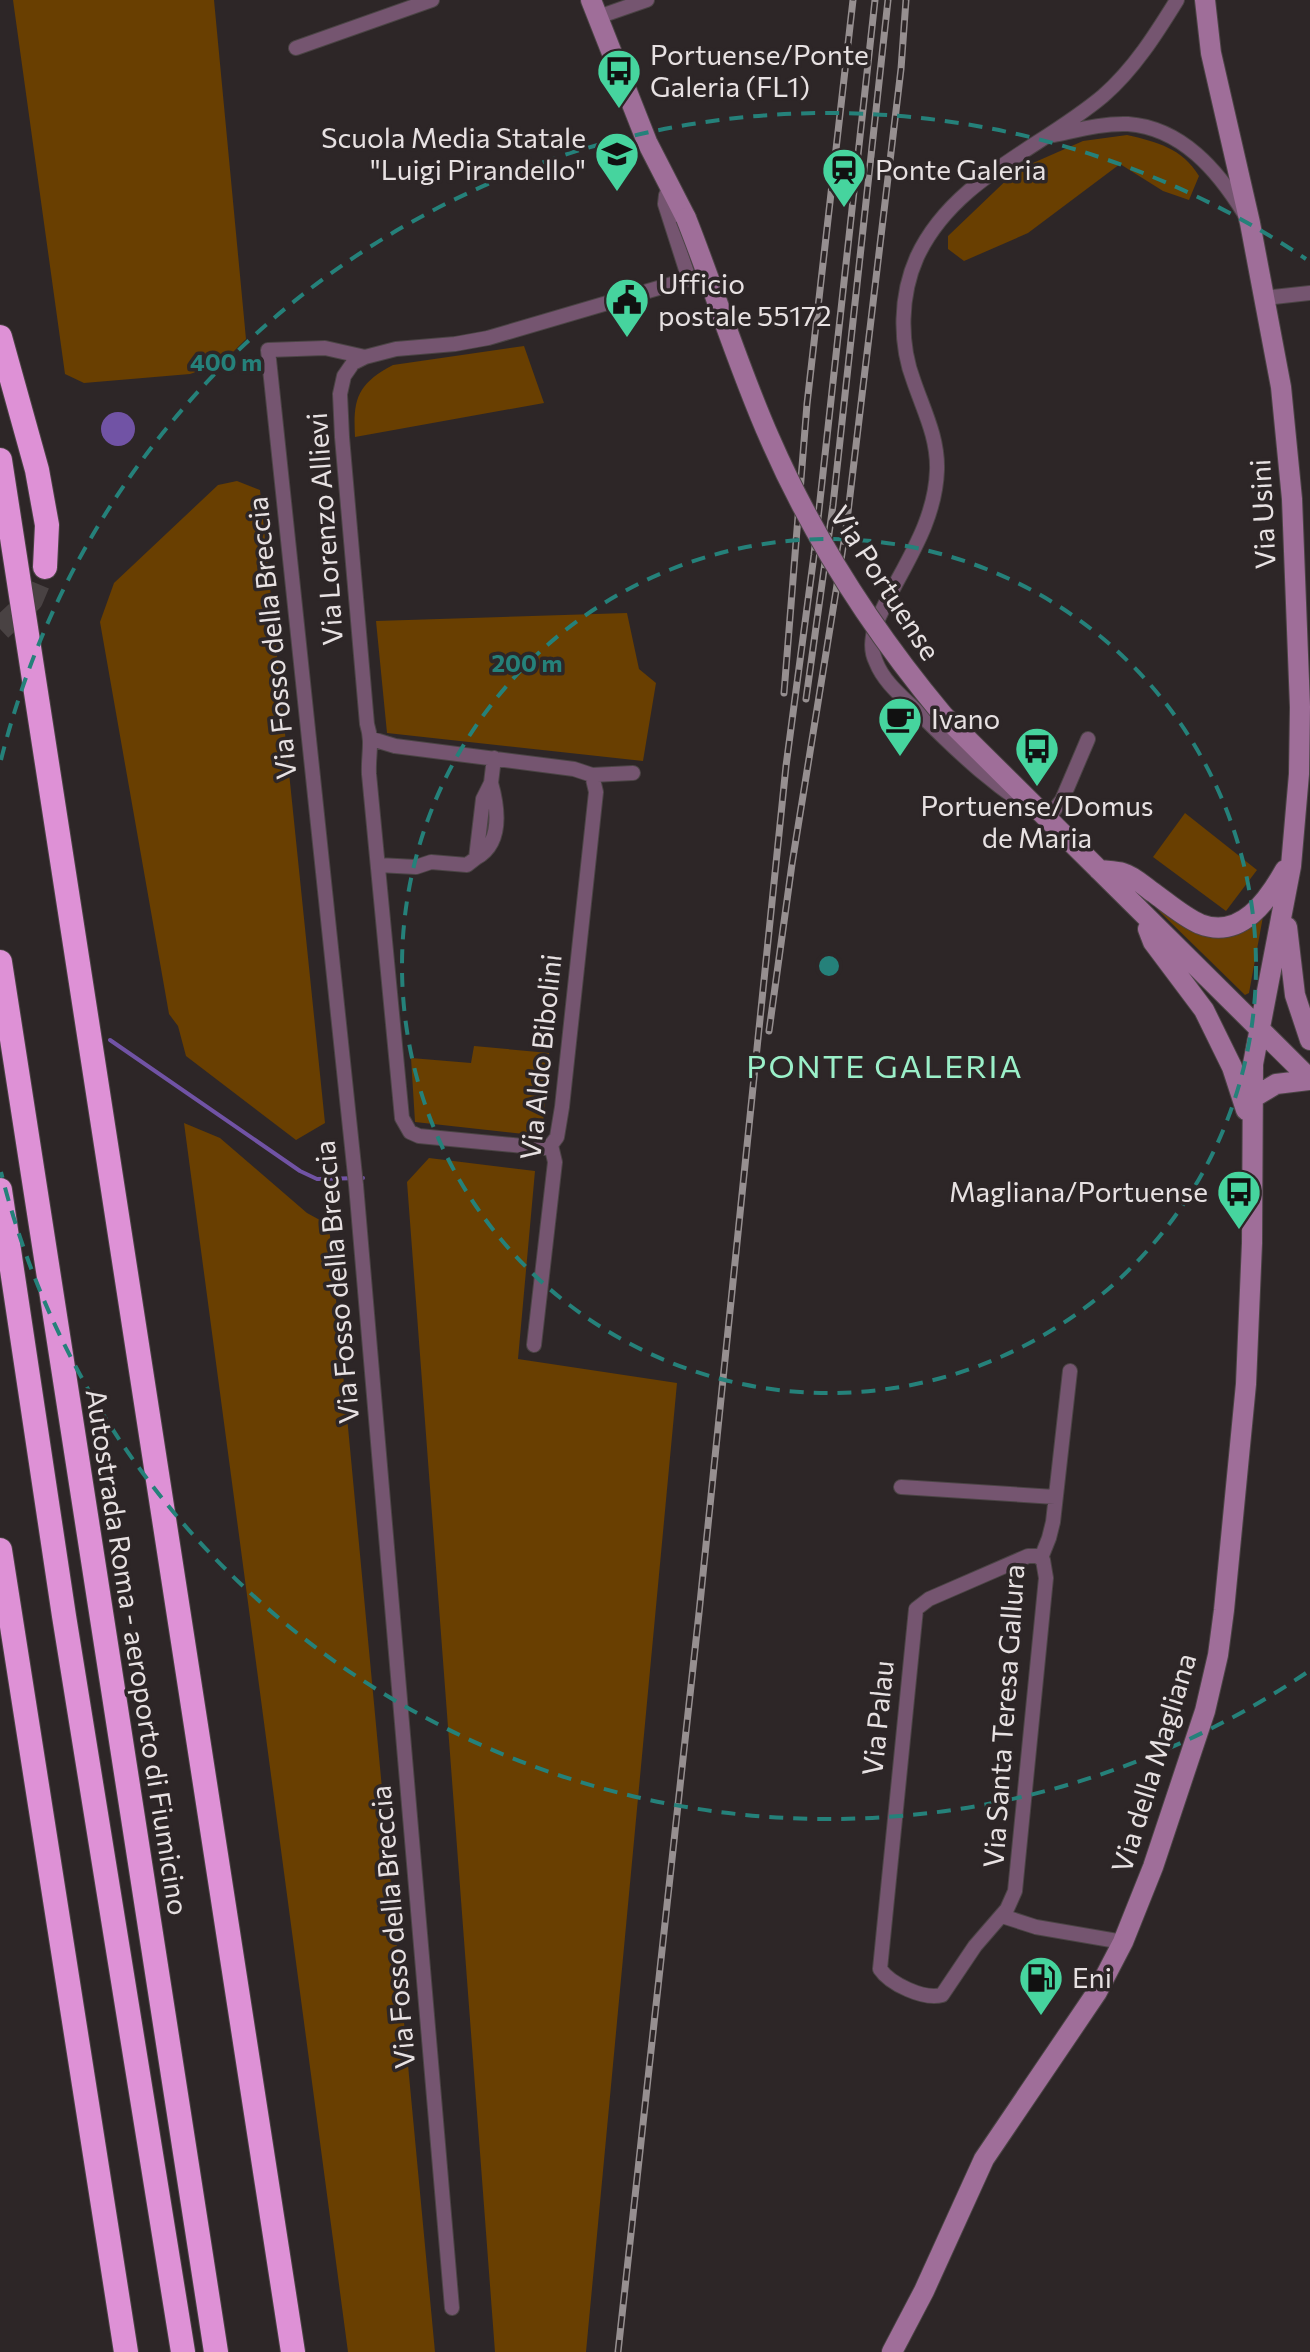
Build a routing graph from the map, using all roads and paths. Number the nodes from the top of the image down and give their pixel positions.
1 (432, 0) edge
2 (647, 0) edge
3 (1177, 0) edge
4 (1205, 0) edge
5 (595, 9) edge
6 (296, 48) dead end
7 (1050, 135) junction
8 (671, 190) junction
9 (1250, 223) junction
10 (1310, 293) edge
11 (1264, 298) junction
12 (0, 337) edge
13 (365, 357) junction
14 (0, 460) edge
15 (45, 567) tunnel mouth
16 (372, 739) junction
17 (1088, 739) dead end
18 (494, 758) junction
19 (633, 773) dead end
20 (592, 775) junction
21 (1047, 819) junction
22 (1292, 856) junction
23 (378, 865) junction
24 (1099, 870) junction
25 (1286, 894) junction
26 (1142, 914) junction
27 (0, 962) edge
28 (1258, 1028) junction
29 (1310, 1040) edge
30 (1310, 1079) edge
31 (1251, 1099) junction
32 (1251, 1126) junction
33 (551, 1145) junction
34 (0, 1190) edge
35 (534, 1345) dead end
36 (1070, 1371) dead end
37 (901, 1487) dead end
38 (1055, 1497) junction
39 (0, 1550) edge
40 (1041, 1558) junction
41 (1002, 1916) junction
42 (1123, 1942) junction
43 (942, 1995) joint
44 (452, 2308) dead end
45 (126, 2352) edge
46 (183, 2352) edge
47 (216, 2352) edge
48 (293, 2352) edge
49 (892, 2352) edge

1 - 6 street
2 - 5 street
3 - 7 street
4 - 9 main road, Via Usini
5 - 8 main road, Via Portuense
7 - 9 street
7 - 21 street
8 - 13 street
8 - 21 main road, Via Portuense, bridge
9 - 11 main road, Via Usini
10 - 11 street
11 - 22 main road, Via Usini
12 - 15 highway
13 - 16 street, Via Lorenzo Allievi
13 - 44 street, Via Fosso della Breccia
14 - 48 highway
16 - 18 street
16 - 23 street, Via Lorenzo Allievi
17 - 21 street
18 - 20 street
18 - 23 street
19 - 20 street
20 - 33 street, Via Aldo Bibolini
21 - 24 main road, Via Portuense
22 - 24 main road
22 - 25 main road, Via Usini
23 - 33 street, Via Lorenzo Allievi
24 - 26 main road, Via Portuense
25 - 28 main road, Via Usini
25 - 29 main road
26 - 28 main road, Via Portuense
26 - 32 main road
27 - 47 highway, Autostrada Roma - aeroporto di Fiumicino
28 - 30 main road, Via Portuense
28 - 31 main road, Via Usini
30 - 31 main road
31 - 32 main road, Via della Magliana
32 - 42 main road, Via della Magliana
33 - 35 street, Via Aldo Bibolini
34 - 46 highway
36 - 38 street, Via Santa Teresa Gallura
37 - 38 street
38 - 40 street, Via Santa Teresa Gallura
39 - 45 highway
40 - 41 street, Via Santa Teresa Gallura
40 - 43 street, Via Palau
41 - 42 street
41 - 43 street, Via Santa Teresa Gallura
42 - 49 main road, Via della Magliana

